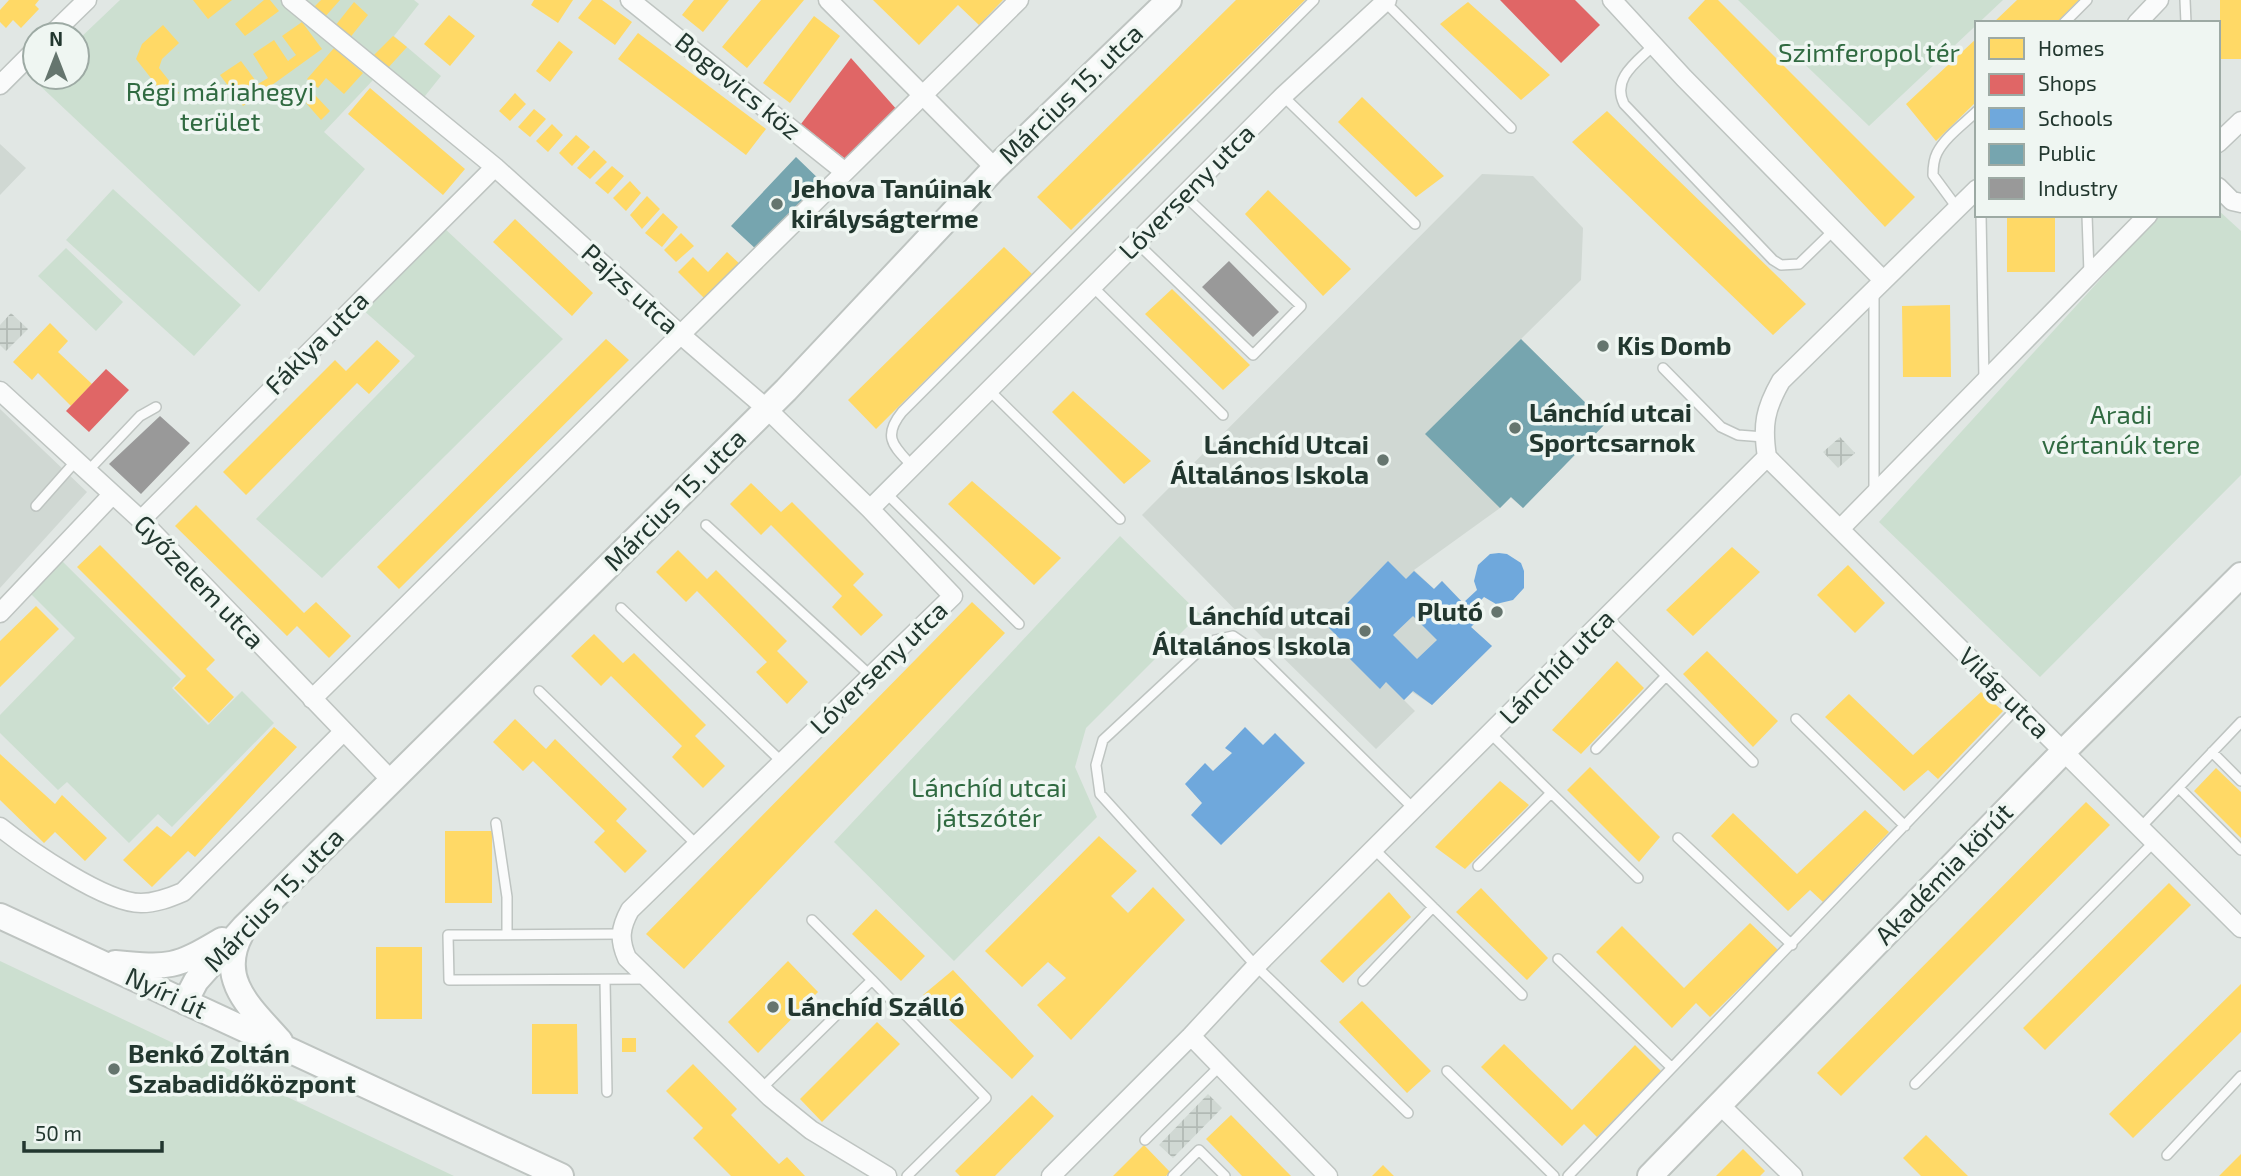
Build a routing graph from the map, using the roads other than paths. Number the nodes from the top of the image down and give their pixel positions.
1 (87, 0) edge
2 (291, 0) edge
3 (630, 0) edge
4 (828, 0) edge
5 (1019, 0) edge
6 (1169, 0) edge
7 (1314, 0) edge
8 (1612, 0) edge
9 (2087, 0) edge
10 (2159, 0) edge
11 (2185, 0) edge
12 (1386, 1) edge
13 (65, 21) edge
14 (2066, 21) edge
15 (2139, 21) edge
16 (2186, 21) edge
17 (1655, 45) junction
18 (21, 60) edge
19 (4, 72) edge
20 (1283, 96) junction
21 (924, 97) junction
22 (1975, 113) edge
23 (2241, 121) edge
24 (1511, 128) dead end
25 (2220, 141) edge
26 (495, 167) junction
27 (995, 168) junction
28 (845, 172) junction
29 (2220, 189) edge
30 (1975, 191) edge
31 (1184, 195) junction
32 (2241, 203) edge
33 (1958, 209) junction
34 (1981, 217) edge
35 (2087, 217) edge
36 (2146, 217) edge
37 (1415, 224) dead end
38 (1834, 230) junction
39 (1136, 243) junction
40 (2089, 276) junction
41 (1879, 285) junction
42 (1093, 287) junction
43 (681, 335) junction
44 (1663, 368) dead end
45 (1984, 381) junction
46 (0, 391) edge
47 (990, 391) junction
48 (156, 407) dead end
49 (767, 409) junction
50 (1223, 415) dead end
51 (1764, 437) junction
52 (1767, 457) junction
53 (81, 467) junction
54 (913, 467) junction
55 (886, 493) junction
56 (1874, 494) junction
57 (112, 495) junction
58 (36, 506) dead end
59 (870, 509) junction
60 (1120, 519) dead end
61 (141, 520) junction
62 (706, 525) dead end
63 (1840, 529) junction
64 (2241, 575) edge
65 (621, 608) dead end
66 (0, 613) edge
67 (1606, 617) junction
68 (1019, 624) dead end
69 (871, 676) junction
70 (1666, 676) junction
71 (539, 691) dead end
72 (312, 699) junction
73 (2018, 707) junction
74 (1796, 719) dead end
75 (2240, 725) edge
76 (342, 732) junction
77 (1490, 733) junction
78 (1596, 749) dead end
79 (2063, 752) junction
80 (2212, 752) junction
81 (782, 762) junction
82 (1753, 762) dead end
83 (391, 780) junction
84 (2241, 781) edge
85 (2179, 788) junction
86 (1551, 793) junction
87 (1413, 808) junction
88 (496, 824) dead end
89 (1905, 826) junction
90 (0, 827) edge
91 (2140, 828) junction
92 (1678, 838) dead end
93 (2154, 842) junction
94 (696, 844) junction
95 (1374, 849) junction
96 (2241, 850) edge
97 (1478, 866) dead end
98 (1639, 878) dead end
99 (1433, 907) junction
100 (0, 916) edge
101 (812, 920) dead end
102 (244, 927) junction
103 (2241, 928) edge
104 (620, 934) junction
105 (507, 935) junction
106 (1792, 945) junction
107 (1558, 959) dead end
108 (96, 961) junction
109 (1256, 965) junction
110 (649, 979) junction
111 (605, 980) junction
112 (872, 980) junction
113 (1363, 981) dead end
114 (1522, 995) dead end
115 (185, 1002) junction
116 (1191, 1036) junction
117 (288, 1050) junction
118 (1220, 1066) junction
119 (1671, 1067) junction
120 (1447, 1072) dead end
121 (2241, 1076) edge
122 (1915, 1084) dead end
123 (761, 1089) junction
124 (607, 1092) dead end
125 (1720, 1105) junction
126 (1408, 1113) dead end
127 (1145, 1140) dead end
128 (2167, 1155) dead end
129 (561, 1176) edge
130 (887, 1176) edge
131 (907, 1176) edge
132 (1051, 1176) edge
133 (1173, 1176) edge
134 (1225, 1176) edge
135 (1328, 1176) edge
136 (1553, 1176) edge
137 (1568, 1176) edge
138 (1650, 1176) edge
139 (1793, 1176) edge

1 - 13 street
2 - 26 street, Pajzs utca
3 - 28 street, Bogovics köz
4 - 21 street
5 - 21 street
6 - 27 street, Március 15. utca
7 - 54 lane
8 - 17 street
9 - 14 lane
10 - 15 street
11 - 16 lane
12 - 20 street, Lóverseny utca
12 - 24 lane
17 - 38 street
17 - 38 lane
18 - 19 street
20 - 31 street, Lóverseny utca
20 - 37 lane
21 - 27 street
21 - 28 street
22 - 33 lane
23 - 25 street
26 - 43 street, Pajzs utca
26 - 61 street, Fáklya utca
27 - 49 street, Március 15. utca
28 - 43 street
29 - 32 street
30 - 33 street
31 - 39 street, Lóverseny utca
31 - 39 lane
33 - 41 street
34 - 45 lane
35 - 40 lane
36 - 40 street
38 - 41 street
39 - 42 street, Lóverseny utca
40 - 45 street
41 - 51 street
41 - 56 lane
42 - 47 street, Lóverseny utca
42 - 50 lane
43 - 49 street, Pajzs utca
43 - 72 street
44 - 51 lane
45 - 56 street
46 - 53 street, Győzelem utca
47 - 54 street, Lóverseny utca
47 - 60 lane
48 - 53 lane
49 - 59 street, Pajzs utca
49 - 83 street, Március 15. utca
51 - 52 street
52 - 63 street, Világ utca
52 - 67 street, Lánchíd utca
53 - 57 street, Győzelem utca
53 - 58 lane
54 - 55 street, Lóverseny utca
55 - 59 street, Lóverseny utca
55 - 68 lane
56 - 63 street
57 - 61 street, Győzelem utca
57 - 66 street
59 - 69 street, Lóverseny utca
61 - 72 street, Győzelem utca
62 - 69 lane
63 - 73 street, Világ utca
64 - 79 street, Akadémia körút
65 - 81 lane
67 - 70 lane
67 - 77 street, Lánchíd utca
69 - 81 street, Lóverseny utca
70 - 78 lane
70 - 82 lane
71 - 94 lane
72 - 76 street, Győzelem utca
73 - 79 street, Világ utca
73 - 89 lane
74 - 89 lane
75 - 80 lane
76 - 83 street, Győzelem utca
76 - 90 street
77 - 86 lane
77 - 87 street, Lánchíd utca
79 - 91 street, Világ utca
79 - 125 street, Akadémia körút
80 - 84 lane
80 - 85 lane
81 - 94 street, Lóverseny utca
83 - 102 street, Március 15. utca
85 - 91 lane
85 - 96 lane
86 - 97 lane
86 - 98 lane
87 - 95 street, Lánchíd utca
87 - 109 lane
88 - 105 lane
89 - 106 lane
91 - 93 street, Világ utca
92 - 106 lane
93 - 103 street, Világ utca
93 - 122 lane
94 - 104 street, Lóverseny utca
95 - 99 lane
95 - 109 street, Lánchíd utca
99 - 113 lane
99 - 114 lane
100 - 108 street, Nyíri út
101 - 112 lane
102 - 108 street
102 - 115 street, Március 15. utca
102 - 117 street
104 - 105 lane
104 - 110 street
105 - 111 lane
106 - 119 lane
107 - 119 lane
108 - 115 street, Nyíri út
109 - 116 street, Lánchíd utca
109 - 126 lane
110 - 111 lane
110 - 123 street
111 - 124 lane
112 - 123 lane
112 - 131 lane
115 - 117 street, Nyíri út
116 - 118 street
116 - 132 street, Lánchíd utca
117 - 129 street, Nyíri út
118 - 127 lane
118 - 135 street
119 - 137 lane
120 - 136 lane
121 - 128 lane
123 - 130 street
125 - 138 street, Akadémia körút
125 - 139 street
133 - 134 lane

